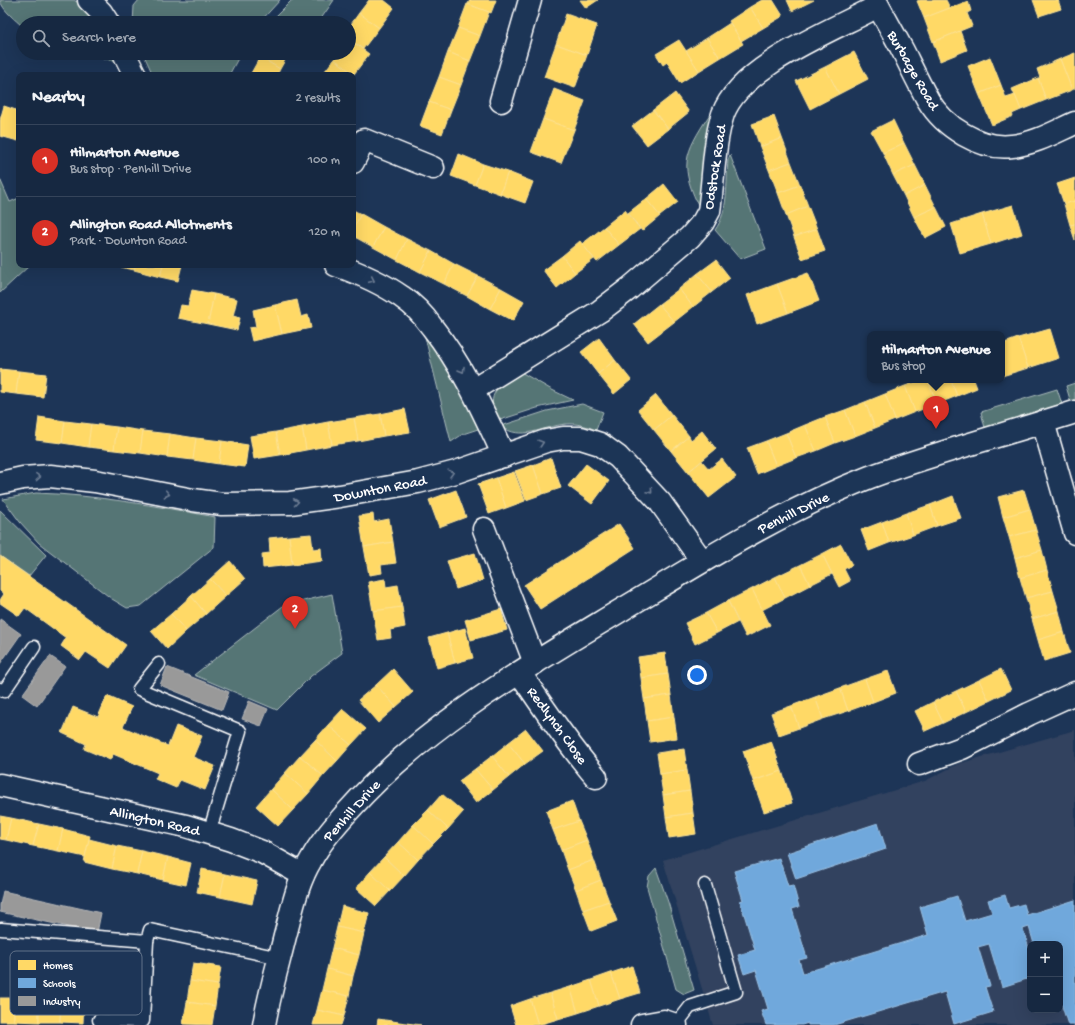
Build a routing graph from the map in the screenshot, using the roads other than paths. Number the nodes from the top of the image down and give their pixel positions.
1 (530, 0) edge
2 (877, 3) edge
3 (128, 60) edge
4 (134, 72) edge
5 (501, 101) dead end
6 (1075, 123) edge
7 (356, 156) edge
8 (433, 168) dead end
9 (344, 268) edge
10 (473, 390) junction
11 (1075, 412) edge
12 (1043, 422) junction
13 (504, 456) junction
14 (0, 483) edge
15 (484, 529) dead end
16 (1075, 533) edge
17 (702, 562) junction
18 (34, 647) dead end
19 (159, 664) dead end
20 (528, 668) junction
21 (0, 689) edge
22 (1075, 693) edge
23 (919, 764) dead end
24 (596, 778) dead end
25 (0, 785) edge
26 (209, 833) junction
27 (303, 875) junction
28 (705, 885) dead end
29 (1, 929) edge
30 (146, 941) junction
31 (280, 958) junction
32 (99, 1020) dead end
33 (264, 1025) edge
34 (642, 1025) edge
35 (676, 1025) edge

1 - 5 street
2 - 6 street, Burbage Road
2 - 10 street, Odstock Road
3 - 4 street
7 - 8 street
9 -> 10 street
10 - 13 street
11 - 12 street, Penhill Drive
12 - 16 street
12 - 17 street, Penhill Drive
14 -> 13 street, Downton Road
13 -> 17 street, Downton Road
15 - 20 street
17 - 20 street, Penhill Drive
18 - 21 lane
19 - 26 lane
20 - 24 street, Redlynch Close
20 - 27 street, Penhill Drive
22 - 23 street
25 - 26 street, Allington Road
26 - 27 street, Allington Road
27 - 31 street, Penhill Drive
28 - 35 lane
29 - 30 lane
30 - 31 lane
30 - 32 lane
31 - 33 street, Penhill Drive
34 - 35 street

